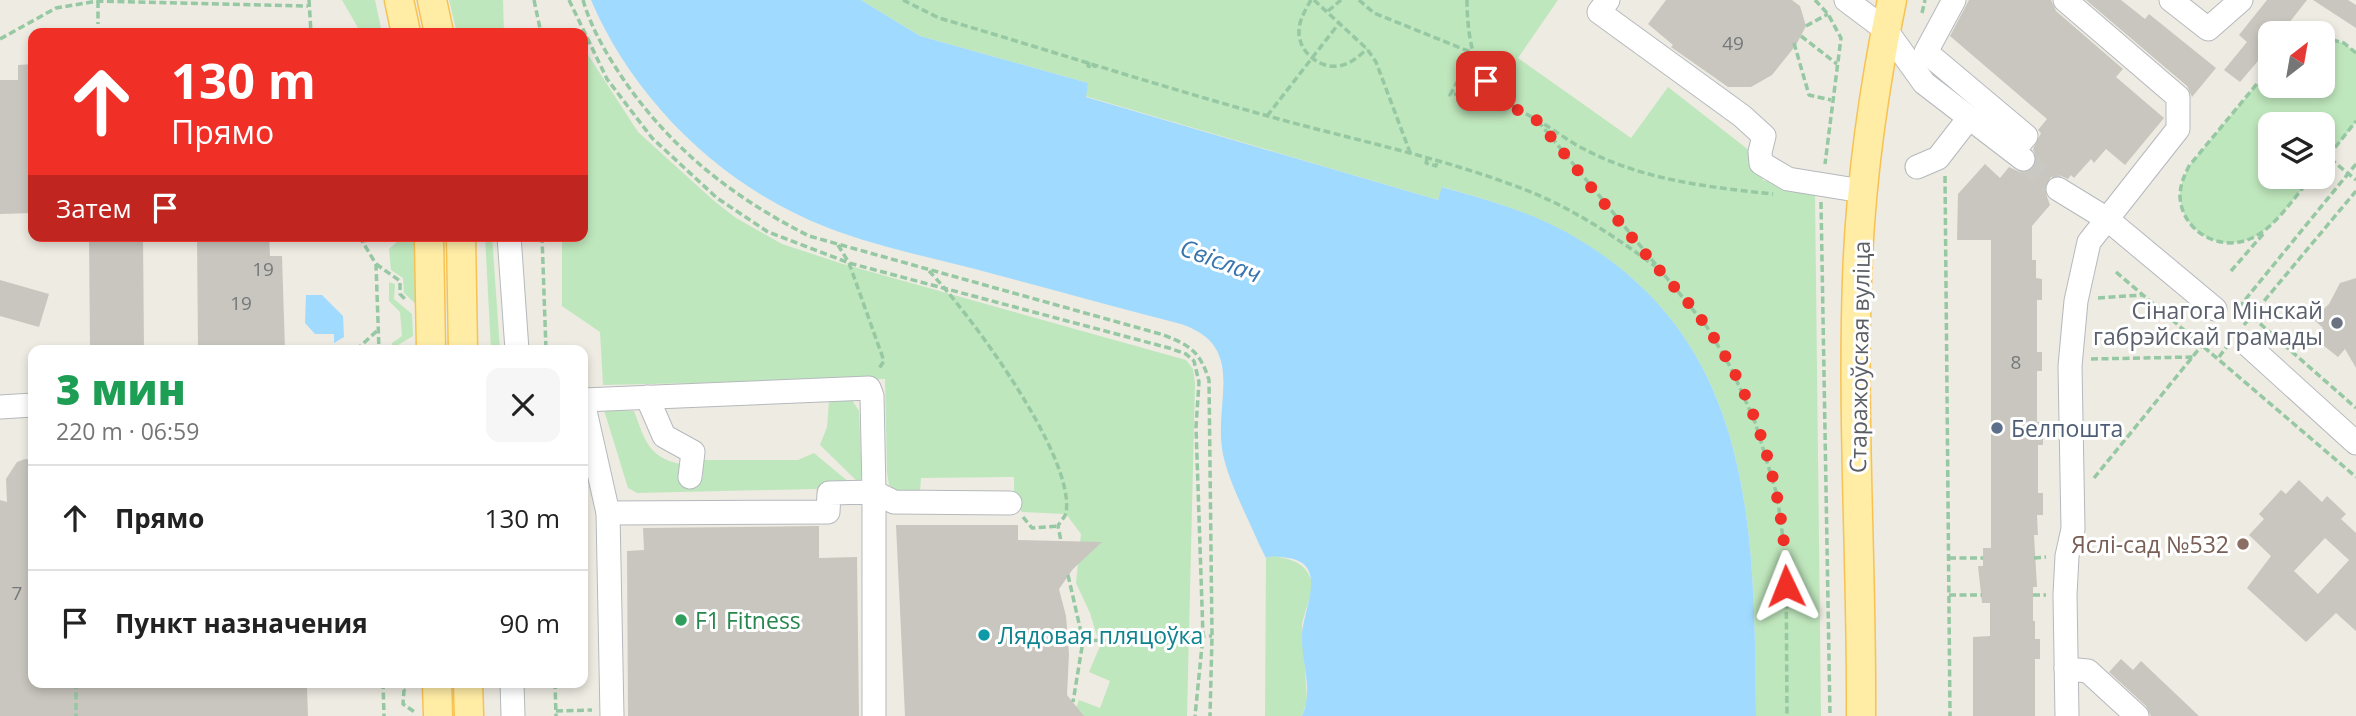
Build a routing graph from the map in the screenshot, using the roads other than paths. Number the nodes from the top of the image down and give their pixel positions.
1 (399, 0) edge
2 (432, 0) edge
3 (1608, 0) edge
4 (1892, 0) edge
5 (1954, 0) edge
6 (2065, 0) edge
7 (2171, 0) edge
8 (2241, 0) edge
9 (1837, 7) edge
10 (405, 28) edge
11 (438, 28) edge
12 (1886, 30) junction
13 (1969, 118) junction
14 (1917, 167) dead end
15 (2059, 189) tunnel mouth
16 (1862, 191) junction
17 (2107, 219) junction
18 (429, 242) edge
19 (461, 242) edge
20 (509, 242) edge
21 (2215, 309) dead end
22 (431, 345) edge
23 (463, 345) edge
24 (517, 345) edge
25 (2249, 346) dead end
26 (646, 397) junction
27 (588, 401) edge
28 (28, 405) edge
29 (0, 407) edge
30 (588, 423) edge
31 (2356, 443) edge
32 (690, 477) dead end
33 (874, 492) junction
34 (1010, 503) road end
35 (608, 513) junction
36 (2066, 669) junction
37 (435, 688) edge
38 (468, 688) edge
39 (512, 688) edge
40 (612, 712) edge
41 (425, 713) edge
42 (468, 716) edge
43 (513, 716) edge
44 (874, 716) edge
45 (1861, 716) edge
46 (2067, 716) edge
47 (2137, 716) edge

1 - 10 main road
2 - 11 main road
3 - 16 street
4 - 12 main road, Старажоўская вуліца
5 - 13 street
6 - 17 street
7 - 8 street
9 - 12 street
12 - 13 street
12 - 16 main road, Старажоўская вуліца
13 - 14 street
15 - 17 street
16 - 45 main road, Старажоўская вуліца
17 - 21 street
17 - 36 street
18 - 22 main road
19 - 23 main road
20 - 24 street
25 - 31 street
26 - 27 street
26 - 32 street
26 - 33 street
28 - 29 street
30 - 35 street
33 - 34 street
33 - 35 street
33 - 44 street
35 - 40 street
36 - 46 street
36 - 47 street
37 - 41 main road
38 - 42 main road
39 - 43 street

